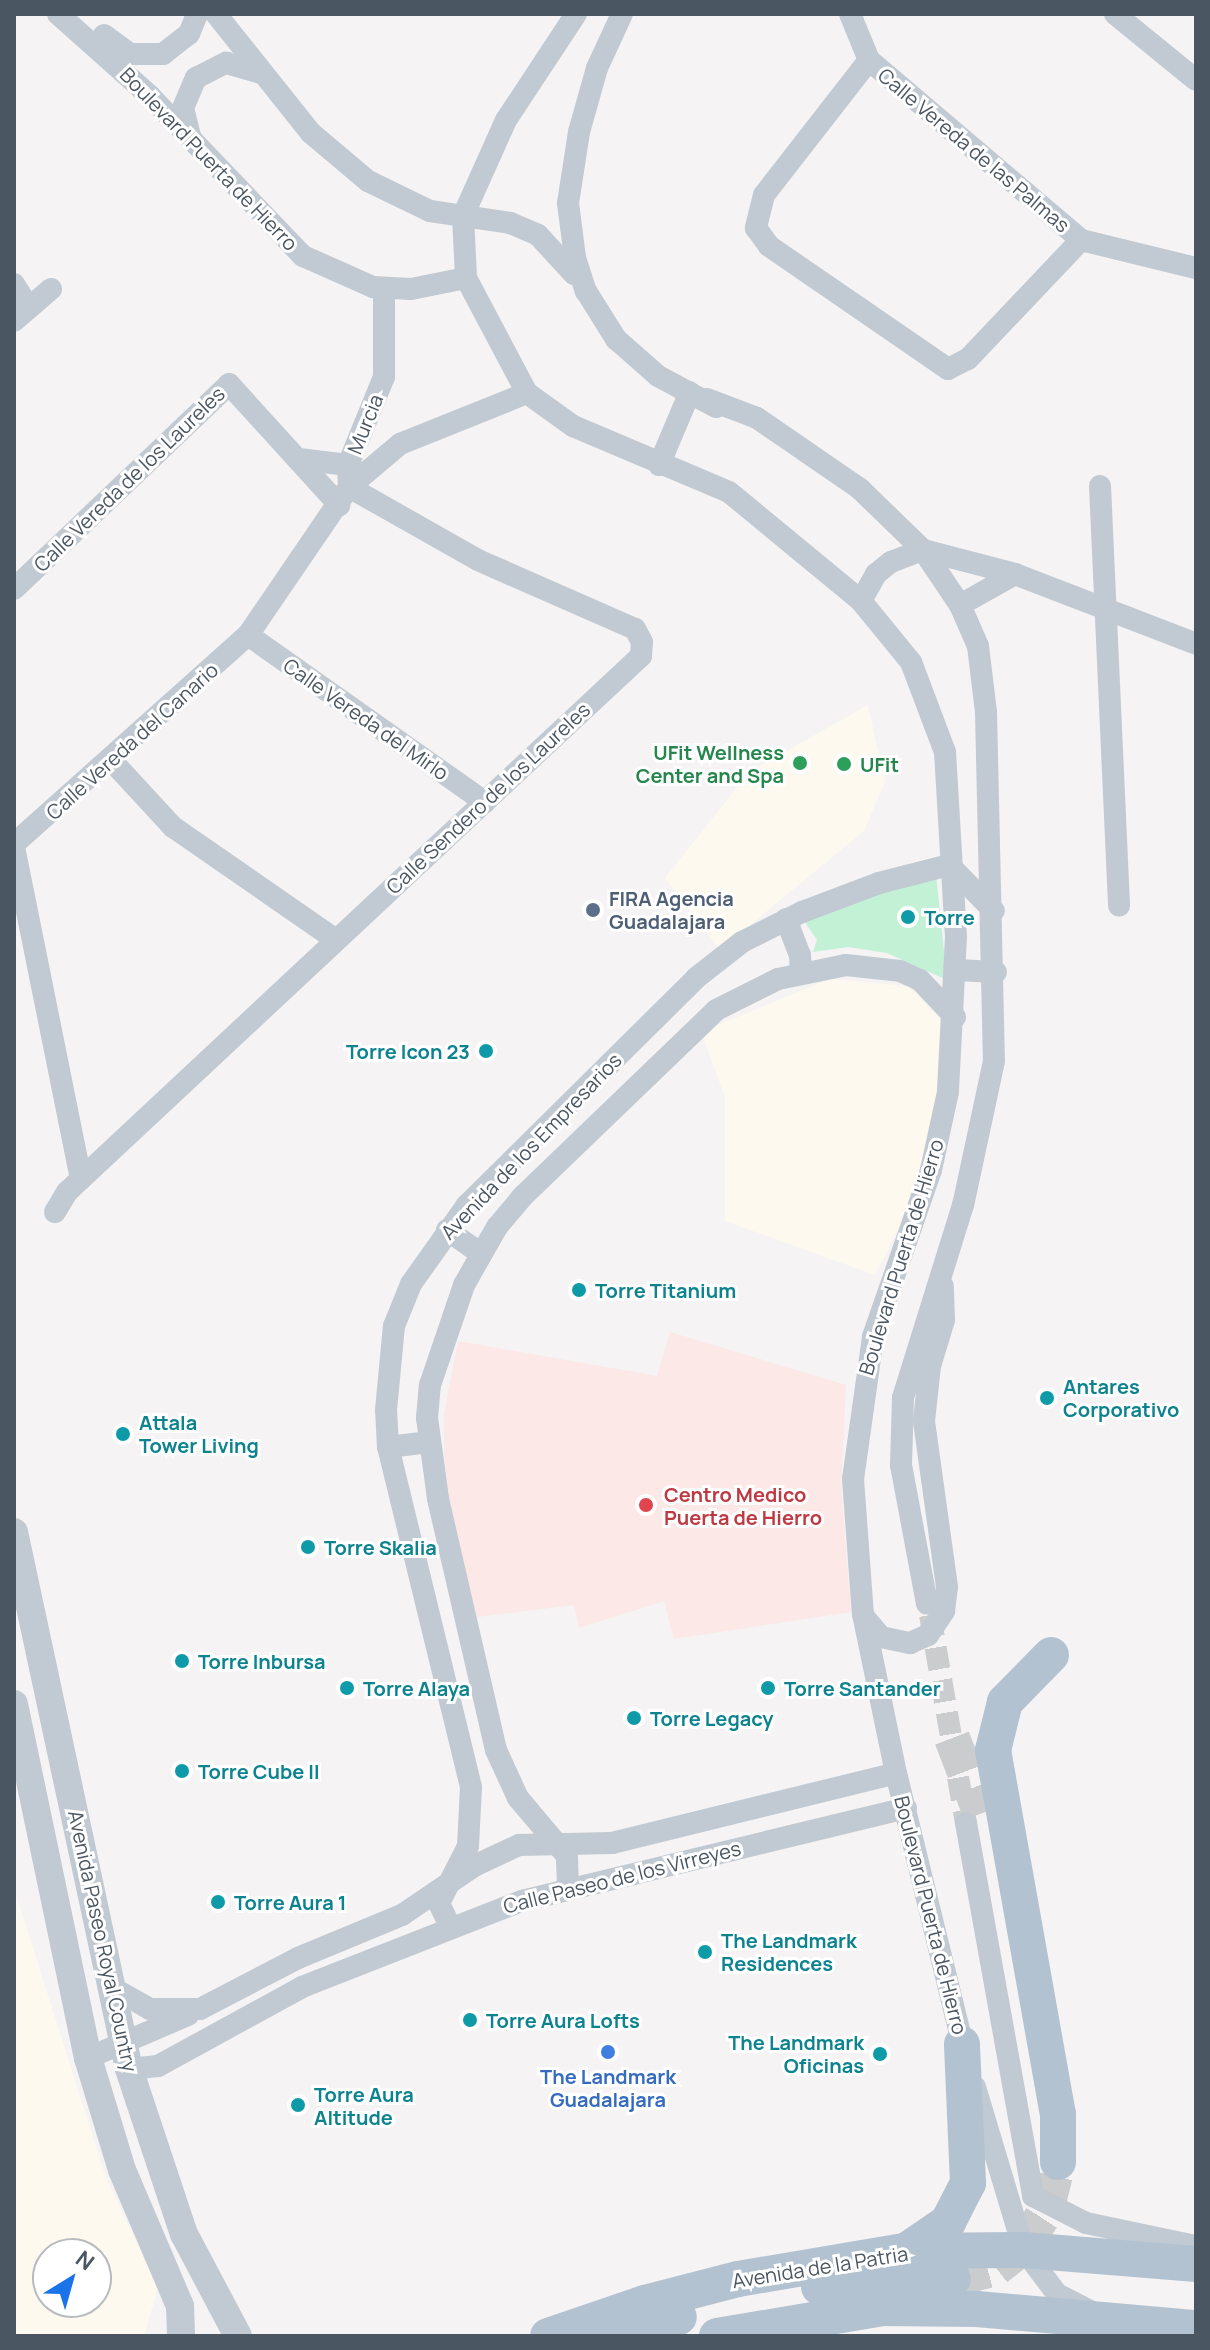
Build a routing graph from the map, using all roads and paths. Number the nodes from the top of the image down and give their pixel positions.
1 (197, 14) edge
2 (216, 14) edge
3 (576, 14) edge
4 (622, 14) edge
5 (850, 14) edge
6 (1115, 14) edge
7 (59, 15) edge
8 (869, 60) junction
9 (1196, 80) edge
10 (270, 82) junction
11 (192, 140) junction
12 (463, 216) junction
13 (1081, 240) junction
14 (1196, 268) edge
15 (466, 278) junction
16 (14, 284) edge
17 (384, 288) junction
18 (51, 289) dead end
19 (586, 291) junction
20 (22, 315) edge
21 (527, 393) junction
22 (698, 396) junction
23 (299, 459) junction
24 (663, 467) junction
25 (345, 486) junction
26 (1100, 486) dead end
27 (923, 550) junction
28 (1015, 574) junction
29 (14, 589) edge
30 (861, 601) junction
31 (960, 605) junction
32 (1109, 611) junction
33 (248, 635) junction
34 (1196, 644) edge
35 (112, 761) junction
36 (485, 802) junction
37 (14, 846) edge
38 (949, 865) junction
39 (1119, 906) dead end
40 (994, 911) junction
41 (786, 919) junction
42 (336, 940) junction
43 (956, 970) junction
44 (996, 972) junction
45 (801, 973) junction
46 (955, 1017) junction
47 (81, 1178) junction
48 (55, 1212) dead end
49 (447, 1230) junction
50 (480, 1253) junction
51 (941, 1273) junction
52 (430, 1442) junction
53 (388, 1447) junction
54 (14, 1532) edge
55 (927, 1604) tunnel mouth
56 (863, 1614) junction
57 (14, 1648) edge
58 (1051, 1655) dead end
59 (14, 1704) edge
60 (58, 1727) junction
61 (896, 1773) junction
62 (906, 1808) junction
63 (973, 1818) joint
64 (558, 1843) junction
65 (50, 1882) junction
66 (568, 1887) junction
67 (444, 1889) junction
68 (450, 1926) junction
69 (111, 1987) junction
70 (200, 2009) junction
71 (962, 2044) junction
72 (127, 2056) junction
73 (88, 2058) junction
74 (122, 2170) junction
75 (1196, 2246) edge
76 (1024, 2250) junction
77 (904, 2251) junction
78 (1196, 2264) edge
79 (198, 2266) junction
80 (953, 2279) tunnel mouth
81 (1104, 2318) junction
82 (575, 2328) edge
83 (1196, 2328) edge
84 (181, 2336) edge
85 (238, 2336) edge
86 (548, 2336) edge
87 (624, 2336) edge
88 (717, 2336) edge

1 - 7 street
2 - 10 street
3 - 12 street
4 - 19 street
5 - 8 street, Calle Vereda de las Palmas
6 - 9 street
7 - 11 street, Boulevard Puerta de Hierro
8 - 13 street, Calle Vereda de las Palmas
8 - 13 street
10 - 11 street
10 - 12 street
11 - 17 street, Boulevard Puerta de Hierro
12 - 15 street, Boulevard Puerta de Hierro
12 - 19 street
13 - 14 street
15 - 17 street, Boulevard Puerta de Hierro
15 - 21 street, Boulevard Puerta de Hierro
16 - 20 street
17 - 25 street, Murcia
18 - 20 street
19 - 22 street, Boulevard Puerta de Hierro
21 - 24 street, Boulevard Puerta de Hierro
21 - 25 street
22 - 24 street
22 - 27 street, Boulevard Puerta de Hierro
23 - 25 street, Calle Vereda de los Laureles
23 - 25 street, Murcia
23 - 29 street, Calle Vereda de los Laureles
24 - 30 street, Boulevard Puerta de Hierro
25 - 33 street, Calle Vereda del Canario
25 - 36 street, Calle Sendero de los Laureles
26 - 32 street
27 - 28 street
27 - 30 street
27 - 31 street, Boulevard Puerta de Hierro
28 - 31 street
28 - 32 street
30 - 38 street, Boulevard Puerta de Hierro
31 - 40 street, Boulevard Puerta de Hierro
32 - 34 street
32 - 39 street
33 - 35 street, Calle Vereda del Canario
33 - 36 street, Calle Vereda del Mirlo
35 - 37 street, Calle Vereda del Canario
35 - 42 street
36 - 42 street, Calle Sendero de los Laureles
37 - 47 street
38 - 40 street
38 - 41 street, Avenida de los Empresarios
38 - 43 street, Boulevard Puerta de Hierro
40 - 44 street, Boulevard Puerta de Hierro
41 - 45 street
41 - 49 street, Avenida de los Empresarios
42 - 47 street, Calle Sendero de los Laureles
43 - 44 street
43 - 46 street, Boulevard Puerta de Hierro
44 - 51 street, Boulevard Puerta de Hierro
45 - 46 street, Avenida de los Empresarios
45 - 50 street, Avenida de los Empresarios
46 - 56 street, Boulevard Puerta de Hierro
47 - 48 street, Calle Sendero de los Laureles
49 - 50 street
49 - 53 street, Avenida de los Empresarios
50 - 52 street, Avenida de los Empresarios
51 - 55 street, Boulevard Puerta de Hierro
51 - 56 street
52 - 53 street
52 - 64 street, Avenida de los Empresarios
53 - 67 street, Avenida de los Empresarios
54 - 60 street, Avenida Paseo Royal Country
56 - 61 street, Boulevard Puerta de Hierro
57 - 60 street
58 - 63 main road
59 - 65 street, Avenida Paseo Royal Country
60 - 69 street, Avenida Paseo Royal Country
61 - 62 street, Boulevard Puerta de Hierro
61 - 64 street, Calle Paseo de los Virreyes
62 - 66 street, Calle Paseo de los Virreyes
62 - 71 street, Boulevard Puerta de Hierro
63 - 75 street
64 - 66 street, Avenida de los Empresarios
64 - 67 street, Calle Paseo de los Virreyes
65 - 69 street
65 - 73 street, Avenida Paseo Royal Country
66 - 68 street, Calle Paseo de los Virreyes
67 - 68 street
67 - 70 street, Calle Paseo de los Virreyes
68 - 72 street, Calle Paseo de los Virreyes
69 - 70 street, Calle Paseo de los Virreyes
69 - 72 street, Avenida Paseo Royal Country
70 - 72 street, Calle Paseo de los Virreyes
71 - 76 street, Boulevard Puerta de Hierro
71 - 77 main road
72 - 73 street
72 - 79 street, Avenida Paseo Royal Country
73 - 74 street, Avenida Paseo Royal Country
74 - 79 street
74 - 84 street, Avenida Paseo Royal Country
76 - 77 main road, Avenida de la Patria
76 - 78 main road, Avenida de la Patria
76 - 81 street, Boulevard Puerta de Hierro
77 - 82 main road, Avenida de la Patria
79 - 85 street, Avenida Paseo Royal Country
80 - 87 main road
81 - 83 main road
81 - 88 main road
82 - 86 main road, Avenida de la Patria

